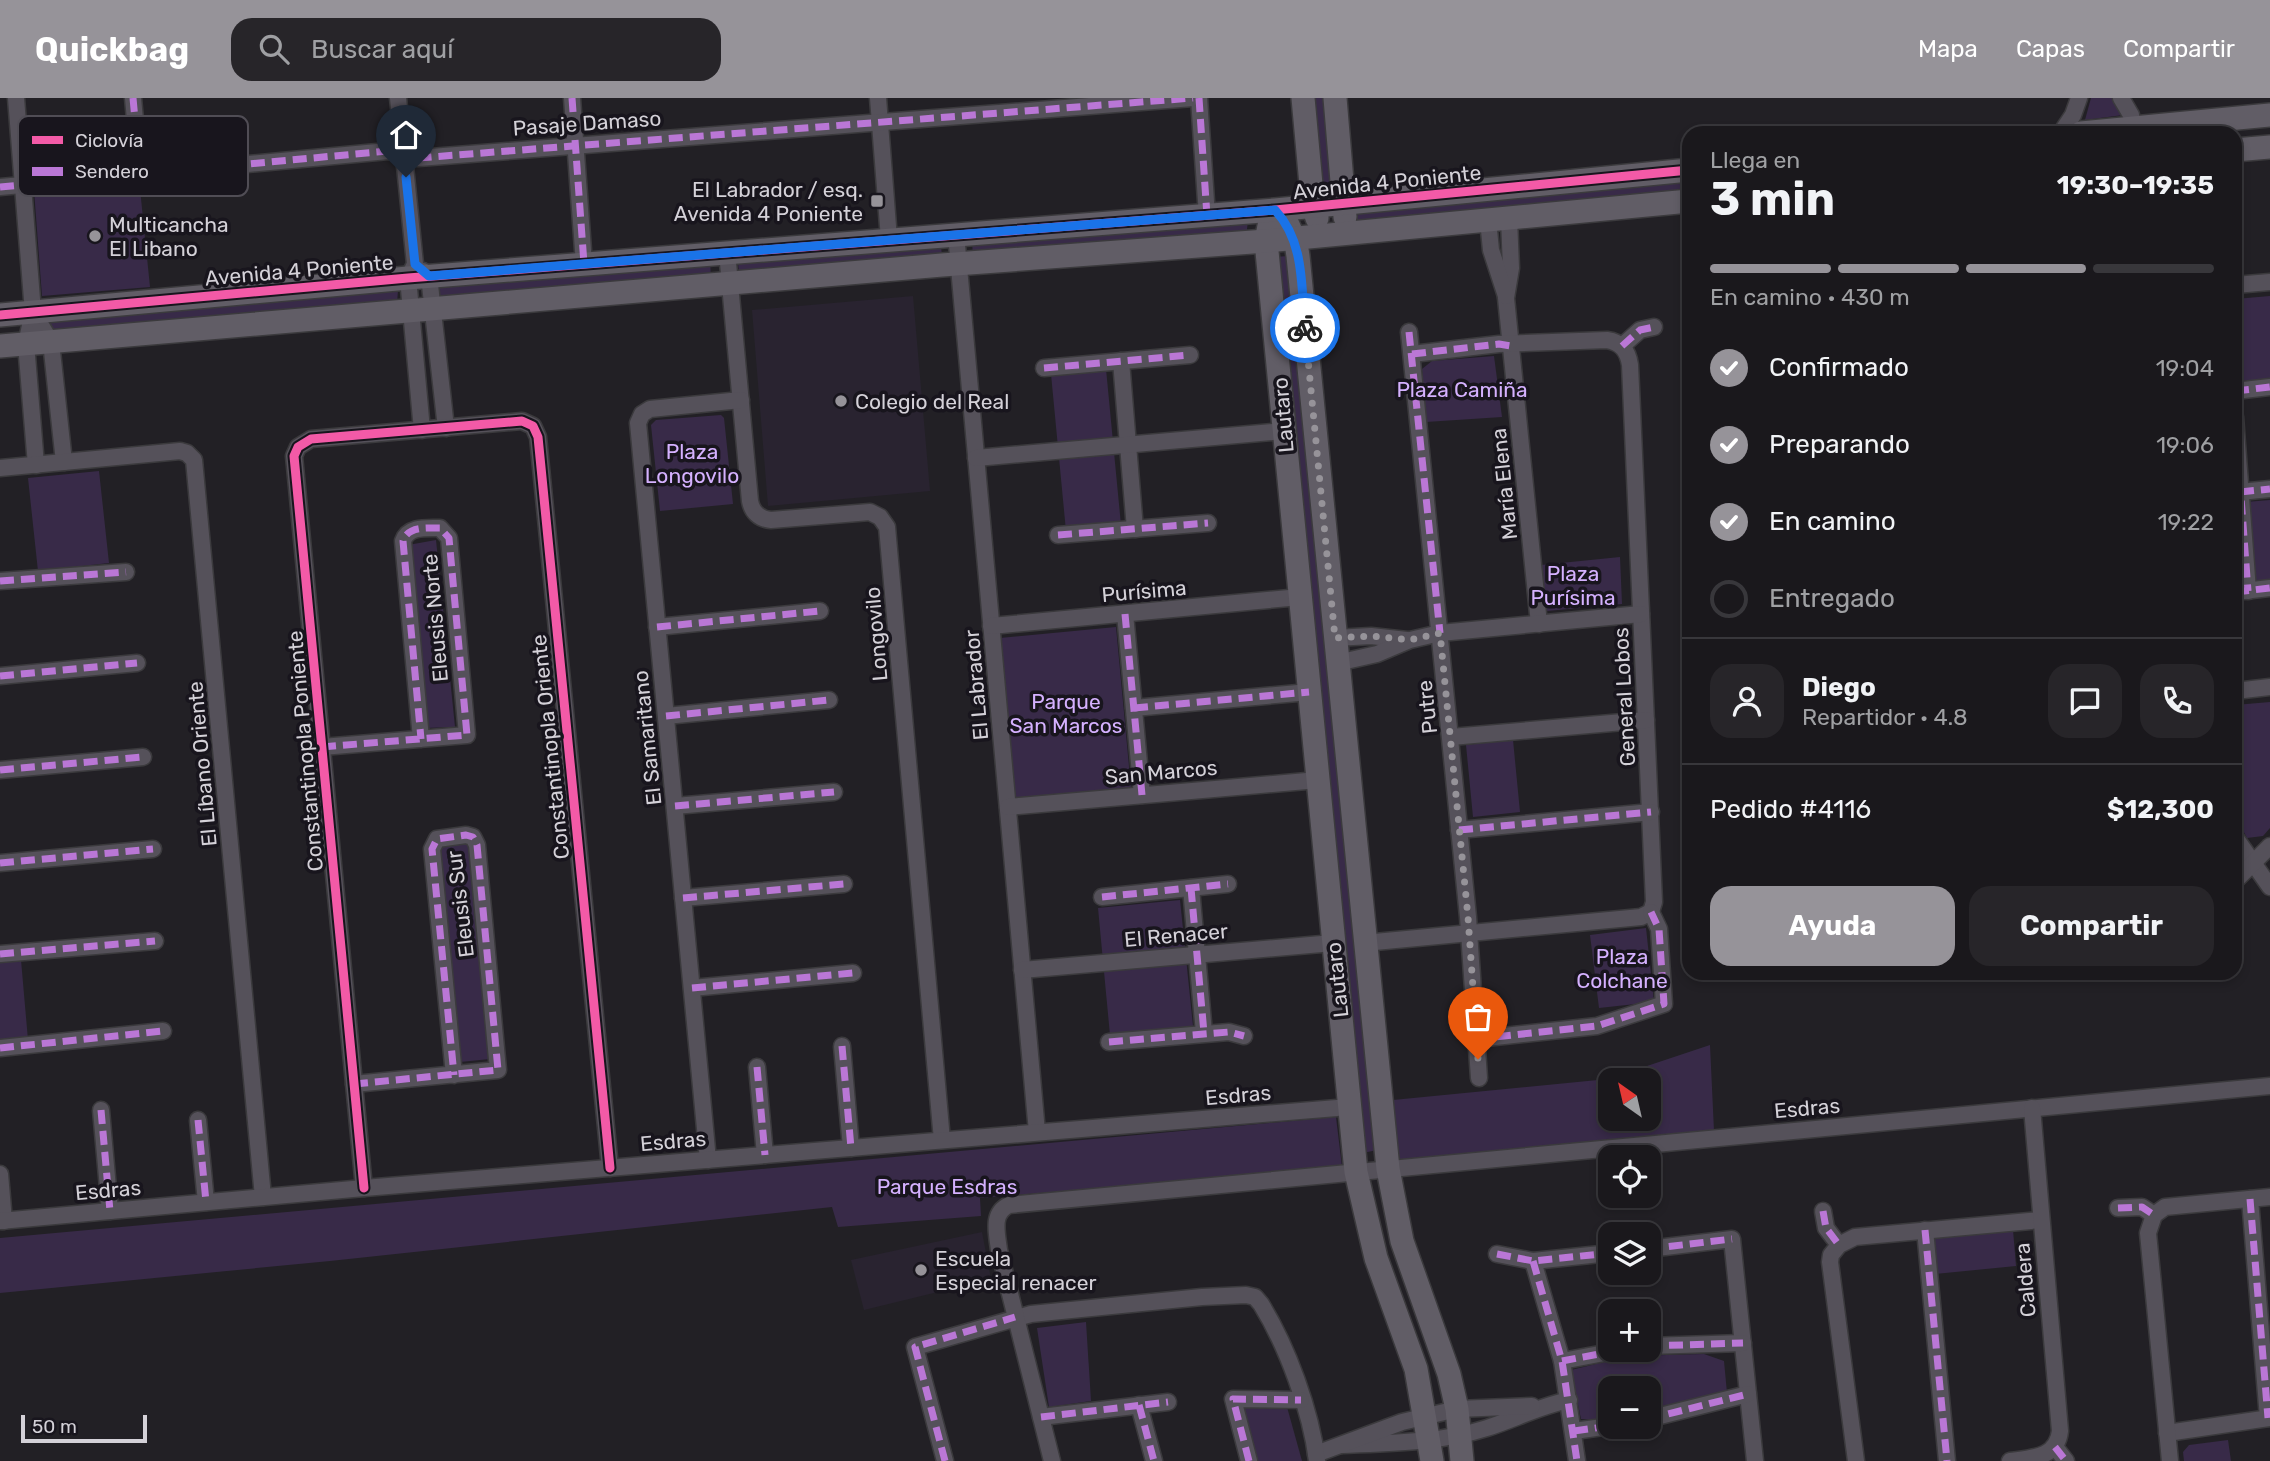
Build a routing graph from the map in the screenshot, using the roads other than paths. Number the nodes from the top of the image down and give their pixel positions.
1 (16, 98) edge
2 (133, 98) edge
3 (398, 98) edge
4 (572, 98) edge
5 (878, 98) edge
6 (1193, 98) edge
7 (1199, 98) edge
8 (1303, 98) edge
9 (1335, 98) edge
10 (2079, 98) edge
11 (2121, 98) edge
12 (2270, 115) edge
13 (135, 116) edge
14 (879, 122) junction
15 (18, 123) edge
16 (2066, 126) edge
17 (2133, 126) edge
18 (2170, 126) edge
19 (576, 145) junction
20 (2270, 147) edge
21 (2242, 149) edge
22 (404, 154) junction
23 (248, 164) edge
24 (1682, 171) edge
25 (18, 185) edge
26 (0, 187) edge
27 (24, 196) edge
28 (1682, 202) edge
29 (1345, 203) junction
30 (1313, 206) junction
31 (1275, 210) junction
32 (1207, 216) junction
33 (1498, 219) junction
34 (1338, 233) junction
35 (956, 234) junction
36 (1294, 238) junction
37 (888, 239) junction
38 (1266, 241) junction
39 (727, 252) junction
40 (584, 264) junction
41 (959, 264) junction
42 (417, 273) junction
43 (2270, 282) edge
44 (730, 284) junction
45 (2242, 284) edge
46 (433, 309) junction
47 (410, 311) junction
48 (33, 312) junction
49 (0, 315) edge
50 (1654, 327) dead end
51 (1409, 332) dead end
52 (51, 342) junction
53 (26, 344) junction
54 (0, 346) edge
55 (1511, 346) junction
56 (1622, 346) junction
57 (1412, 354) junction
58 (1190, 355) dead end
59 (1121, 361) junction
60 (1044, 368) dead end
61 (2270, 387) edge
62 (2242, 390) edge
63 (741, 400) junction
64 (433, 429) junction
65 (1284, 431) junction
66 (1128, 444) junction
67 (976, 458) junction
68 (1318, 461) junction
69 (64, 462) junction
70 (1287, 464) junction
71 (36, 465) junction
72 (0, 468) edge
73 (2270, 489) edge
74 (2242, 492) edge
75 (1208, 523) dead end
76 (1135, 529) junction
77 (1058, 535) dead end
78 (126, 572) dead end
79 (0, 581) edge
80 (2270, 588) edge
81 (2242, 591) edge
82 (1300, 597) junction
83 (820, 611) dead end
84 (1125, 614) junction
85 (1641, 614) junction
86 (1539, 624) junction
87 (991, 626) junction
88 (657, 627) junction
89 (1440, 633) junction
90 (1335, 638) junction
91 (1410, 640) junction
92 (137, 663) dead end
93 (1337, 663) junction
94 (0, 676) edge
95 (2270, 688) edge
96 (2242, 690) edge
97 (1310, 692) junction
98 (829, 700) dead end
99 (1134, 708) junction
100 (666, 716) junction
101 (1646, 720) junction
102 (1451, 737) junction
103 (421, 739) junction
104 (322, 747) junction
105 (143, 757) dead end
106 (0, 770) edge
107 (1318, 780) junction
108 (834, 792) dead end
109 (1142, 795) junction
110 (675, 807) junction
111 (1007, 807) junction
112 (1651, 812) junction
113 (1460, 830) junction
114 (2270, 846) edge
115 (2242, 847) edge
116 (153, 849) dead end
117 (0, 863) edge
118 (2253, 863) junction
119 (2242, 873) edge
120 (844, 884) dead end
121 (1228, 884) dead end
122 (2270, 887) edge
123 (1191, 888) junction
124 (1102, 897) dead end
125 (683, 898) junction
126 (1651, 912) junction
127 (1469, 933) junction
128 (155, 941) dead end
129 (1334, 943) junction
130 (1364, 943) junction
131 (0, 954) edge
132 (1197, 955) junction
133 (1022, 970) junction
134 (853, 973) dead end
135 (692, 988) junction
136 (1370, 1008) junction
137 (1340, 1009) junction
138 (163, 1031) dead end
139 (1204, 1034) junction
140 (1244, 1036) dead end
141 (1476, 1039) junction
142 (1109, 1042) dead end
143 (842, 1046) dead end
144 (0, 1048) edge
145 (757, 1067) dead end
146 (454, 1075) junction
147 (1479, 1079) dead end
148 (354, 1084) junction
149 (2270, 1086) edge
150 (1349, 1107) junction
151 (2032, 1108) junction
152 (101, 1110) dead end
153 (198, 1120) dead end
154 (1037, 1132) junction
155 (942, 1140) junction
156 (851, 1148) junction
157 (765, 1155) junction
158 (708, 1160) junction
159 (610, 1168) junction
160 (1388, 1169) junction
161 (1356, 1172) junction
162 (0, 1174) edge
163 (364, 1188) junction
164 (263, 1197) junction
165 (2270, 1197) edge
166 (2250, 1199) junction
167 (206, 1202) junction
168 (2118, 1208) dead end
169 (110, 1211) junction
170 (1823, 1212) dead end
171 (2154, 1215) junction
172 (2041, 1220) junction
173 (2, 1221) edge
174 (1925, 1230) junction
175 (1839, 1245) junction
176 (1661, 1247) edge
177 (1497, 1254) dead end
178 (1598, 1254) edge
179 (1532, 1261) junction
180 (1016, 1317) junction
181 (1743, 1343) junction
182 (1661, 1346) edge
183 (1598, 1354) edge
184 (1562, 1361) junction
185 (1748, 1394) junction
186 (1301, 1400) junction
187 (1569, 1400) junction
188 (1168, 1402) dead end
189 (1139, 1405) junction
190 (1542, 1406) junction
191 (1457, 1409) junction
192 (1426, 1416) junction
193 (1661, 1416) edge
194 (1041, 1417) junction
195 (2269, 1418) edge
196 (1598, 1428) edge
197 (1574, 1431) junction
198 (2167, 1433) junction
199 (1460, 1434) junction
200 (1342, 1445) junction
201 (2055, 1447) junction
202 (1431, 1451) edge
203 (1316, 1457) edge
204 (946, 1461) edge
205 (1052, 1461) edge
206 (1154, 1461) edge
207 (1249, 1461) edge
208 (1462, 1461) edge
209 (1577, 1461) edge
210 (1755, 1461) edge
211 (1856, 1461) edge
212 (1947, 1461) edge
213 (2010, 1461) edge
214 (2066, 1461) edge
215 (2169, 1461) edge

1 - 15 street
2 - 13 street
3 - 22 street
4 - 19 street
5 - 14 street
6 - 14 street, Pasaje Damaso
7 - 32 street
8 - 30 street
9 - 29 street
10 - 16 street
11 - 17 street
12 - 18 street
14 - 19 street, Pasaje Damaso
14 - 37 street
19 - 22 street, Pasaje Damaso
19 - 40 street
20 - 21 street
22 - 23 street, Pasaje Damaso
22 - 42 street
24 - 29 street, Avenida 4 Poniente
25 - 26 street, Pasaje Damaso
27 - 48 street
28 - 33 street
29 - 30 street, Avenida 4 Poniente
29 - 34 street
30 - 31 street, Avenida 4 Poniente
30 - 34 street
31 - 32 street, Avenida 4 Poniente
31 - 36 street, Lautaro
31 - 38 street, Lautaro
32 - 35 street, Avenida 4 Poniente
33 - 34 street
33 - 55 street, María Elena
34 - 36 street
35 - 37 street, Avenida 4 Poniente
35 - 41 street, El Labrador
36 - 38 street
36 - 68 street, Lautaro
37 - 39 street, Avenida 4 Poniente
38 - 41 street
38 - 65 street, Lautaro
39 - 40 street, Avenida 4 Poniente
39 - 44 street, Longovilo
40 - 42 street, Avenida 4 Poniente
41 - 44 street
41 - 67 street, El Labrador
42 - 46 street
42 - 47 street
42 - 48 street, Avenida 4 Poniente
43 - 45 street
44 - 46 street
44 - 63 street, Longovilo
46 - 47 street
46 - 64 street
47 - 52 street
47 - 64 street
48 - 49 street, Avenida 4 Poniente
48 - 52 street
48 - 53 street
50 - 56 street
51 - 57 street, Putre
52 - 53 street
52 - 69 street
53 - 54 street
53 - 71 street
55 - 56 street
55 - 57 street
55 - 86 street, María Elena
56 - 85 street, General Lobos
57 - 89 street, Putre
58 - 59 street
59 - 60 street
59 - 66 street
61 - 62 street
63 - 88 street, El Samaritano
63 - 155 street, Longovilo
64 - 104 street, Constantinopla Poniente
64 - 159 street, Constantinopla Oriente
65 - 66 street
65 - 70 street, Lautaro
66 - 67 street
66 - 76 street
67 - 87 street, El Labrador
68 - 70 street
68 - 90 street, Lautaro
69 - 71 street, El Líbano Oriente
69 - 164 street, El Líbano Oriente
70 - 82 street, Lautaro
71 - 72 street, El Líbano Oriente
73 - 74 street
75 - 76 street
76 - 77 street
78 - 79 street
80 - 81 street
82 - 84 street, Purísima
82 - 97 street, Lautaro
83 - 88 street
84 - 87 street, Purísima
84 - 99 street
85 - 86 street
85 - 101 street, General Lobos
86 - 89 street
87 - 111 street, El Labrador
88 - 100 street, El Samaritano
89 - 91 street
89 - 102 street, Putre
90 - 91 street
90 - 93 street, Lautaro
91 - 93 street
92 - 94 street
93 - 130 street, Lautaro
95 - 96 street
97 - 99 street
97 - 107 street, Lautaro
98 - 100 street
99 - 109 street
100 - 110 street, El Samaritano
101 - 102 street
101 - 112 street, General Lobos
102 - 113 street, Putre
103 - 103 street, Eleusis Norte
103 - 104 street, Eleusis Norte
104 - 148 street, Constantinopla Poniente
105 - 106 street
107 - 109 street, San Marcos
107 - 129 street, Lautaro
108 - 110 street
109 - 111 street, San Marcos
110 - 125 street, El Samaritano
111 - 133 street, El Labrador
112 - 113 street
112 - 126 street, General Lobos
113 - 127 street, Putre
114 - 118 street
115 - 118 street
116 - 117 street
118 - 119 street
118 - 122 street
120 - 125 street
121 - 123 street
123 - 124 street
123 - 132 street
125 - 135 street, El Samaritano
126 - 127 street
126 - 141 street, General Lobos
127 - 130 street
127 - 141 street, Putre
128 - 131 street
129 - 132 street, El Renacer
129 - 137 street, Lautaro
130 - 136 street, Lautaro
132 - 133 street, El Renacer
132 - 139 street
133 - 154 street, El Labrador
134 - 135 street
135 - 158 street, El Samaritano
136 - 137 street
136 - 160 street, Lautaro
137 - 150 street, Lautaro
138 - 144 street
139 - 140 street
139 - 142 street
141 - 147 street, Putre
143 - 156 street
145 - 157 street
146 - 146 street, Eleusis Sur
146 - 148 street, Eleusis Sur
148 - 163 street, Constantinopla Poniente
149 - 151 street, Esdras
150 - 154 street, Esdras
150 - 161 street, Lautaro
151 - 160 street, Esdras
151 - 172 street, Caldera
152 - 169 street
153 - 167 street
154 - 155 street, Esdras
155 - 156 street, Esdras
156 - 157 street, Esdras
157 - 158 street, Esdras
158 - 159 street, Esdras
159 - 163 street, Esdras
160 - 161 street, Esdras
160 - 191 street, Lautaro
161 - 180 street, Esdras
161 - 192 street, Lautaro
162 - 173 street
163 - 164 street, Esdras
164 - 167 street, Esdras
165 - 166 street
166 - 171 street
166 - 195 street
167 - 169 street, Esdras
168 - 171 street
169 - 173 street, Esdras
170 - 175 street
171 - 198 street
172 - 174 street
172 - 201 street, Caldera
174 - 175 street
174 - 212 street
175 - 211 street
176 - 181 street
177 - 179 street
178 - 179 street
179 - 184 street
180 - 186 street
180 - 194 street
180 - 204 street
181 - 182 street
181 - 185 street
183 - 184 street
184 - 187 street
185 - 193 street
185 - 210 street
186 - 203 street
186 - 207 street
187 - 190 street
187 - 197 street
188 - 189 street
189 - 194 street
189 - 206 street
190 - 191 street
190 - 199 street
191 - 192 street
191 - 199 street, Lautaro
192 - 200 street
192 - 202 street, Lautaro
194 - 205 street
195 - 198 street
196 - 197 street
197 - 209 street
198 - 215 street
199 - 202 street
199 - 208 street, Lautaro
200 - 202 street
200 - 203 street
201 - 213 street
201 - 214 street

